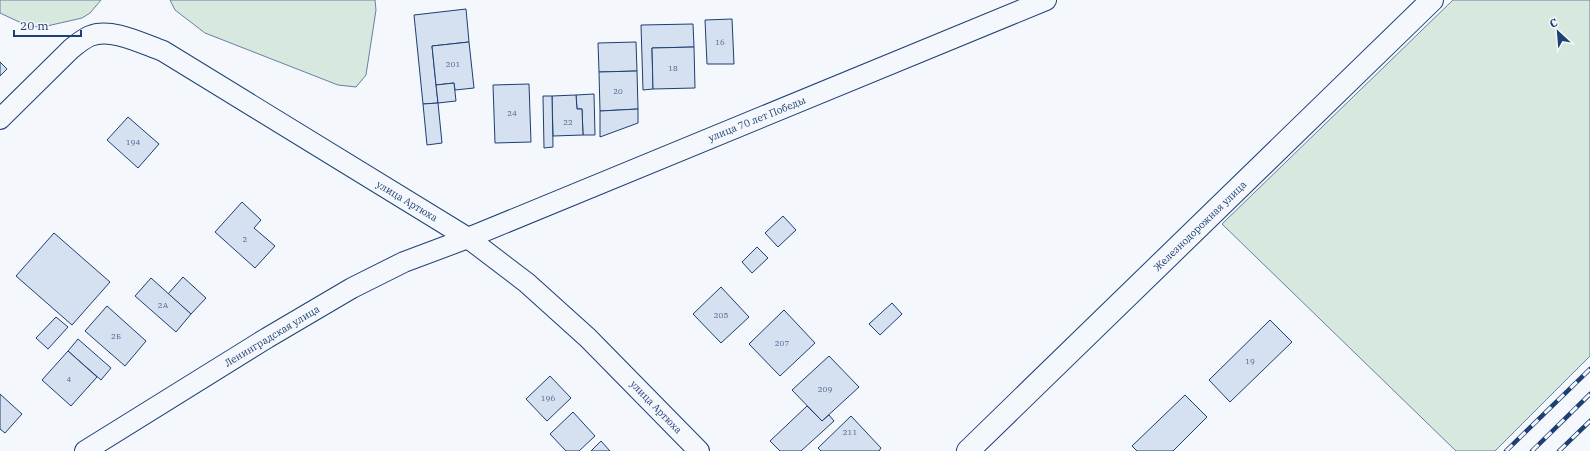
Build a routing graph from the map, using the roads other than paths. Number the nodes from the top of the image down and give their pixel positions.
1 (1046, 0) edge
2 (1432, 0) edge
3 (0, 118) edge
4 (468, 238) junction
5 (85, 451) edge
6 (698, 451) edge
7 (968, 451) edge

1 - 4 street, улица 70 лет Победы
2 - 7 main road, Железнодорожная улица
3 - 4 street, улица Артюха
4 - 5 street, Ленинградская улица
4 - 6 street, улица Артюха

